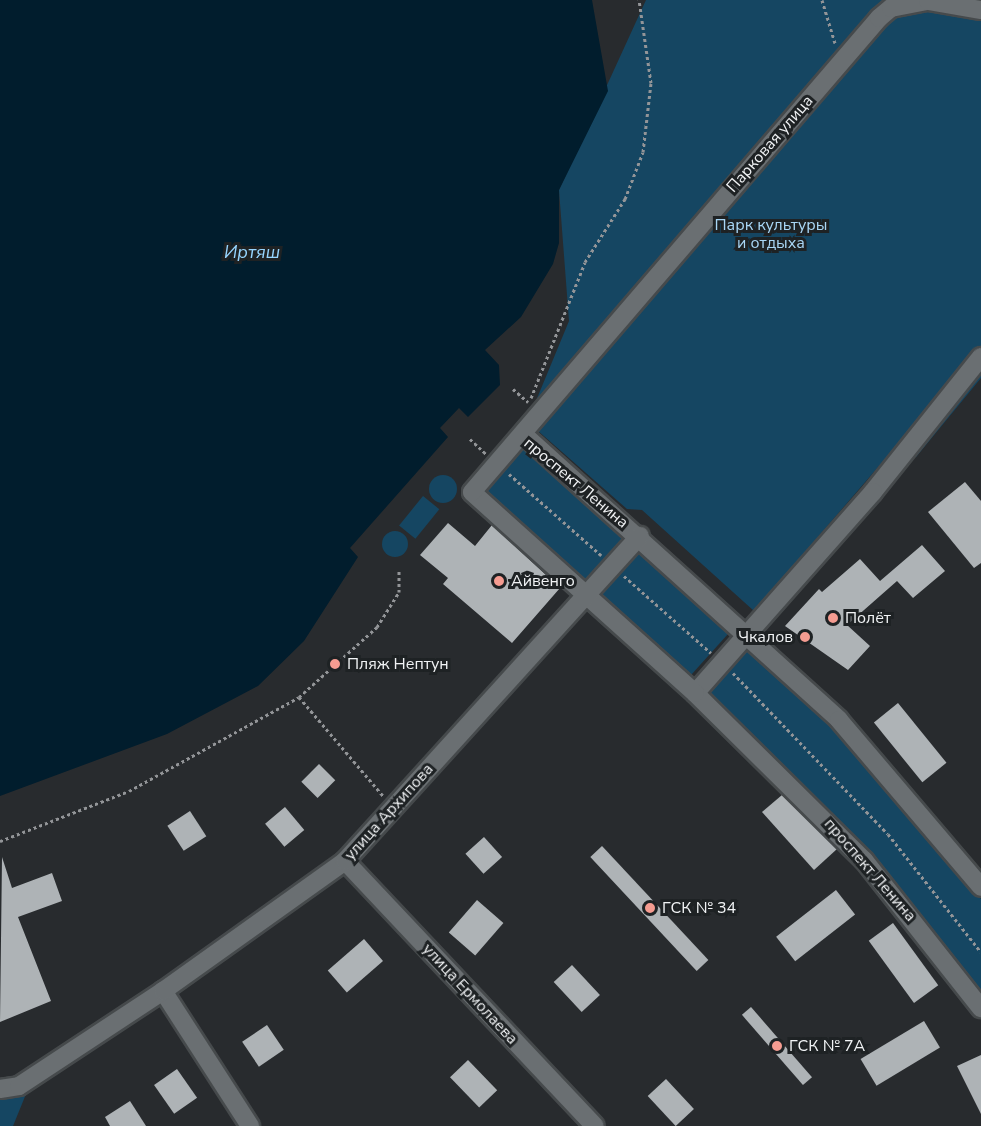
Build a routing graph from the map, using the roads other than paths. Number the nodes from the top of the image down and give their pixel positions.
1 (981, 10) edge
2 (981, 357) edge
3 (525, 432) junction
4 (640, 536) junction
5 (586, 594) junction
6 (748, 633) junction
7 (695, 693) junction
8 (345, 861) junction
9 (981, 887) edge
10 (163, 991) junction
11 (981, 1008) edge
12 (0, 1089) edge
13 (249, 1126) edge
14 (594, 1126) edge

1 - 3 street, Парковая улица
2 - 6 street
3 - 4 street, проспект Ленина
3 - 5 street, проспект Ленина
4 - 5 street, улица Архипова
4 - 6 street, проспект Ленина
5 - 7 street, проспект Ленина
5 - 8 street, улица Архипова
6 - 7 street
6 - 9 street, проспект Ленина
7 - 11 street, проспект Ленина
8 - 10 street, улица Архипова
8 - 14 street, улица Ермолаева
10 - 12 street, улица Архипова
10 - 13 street

